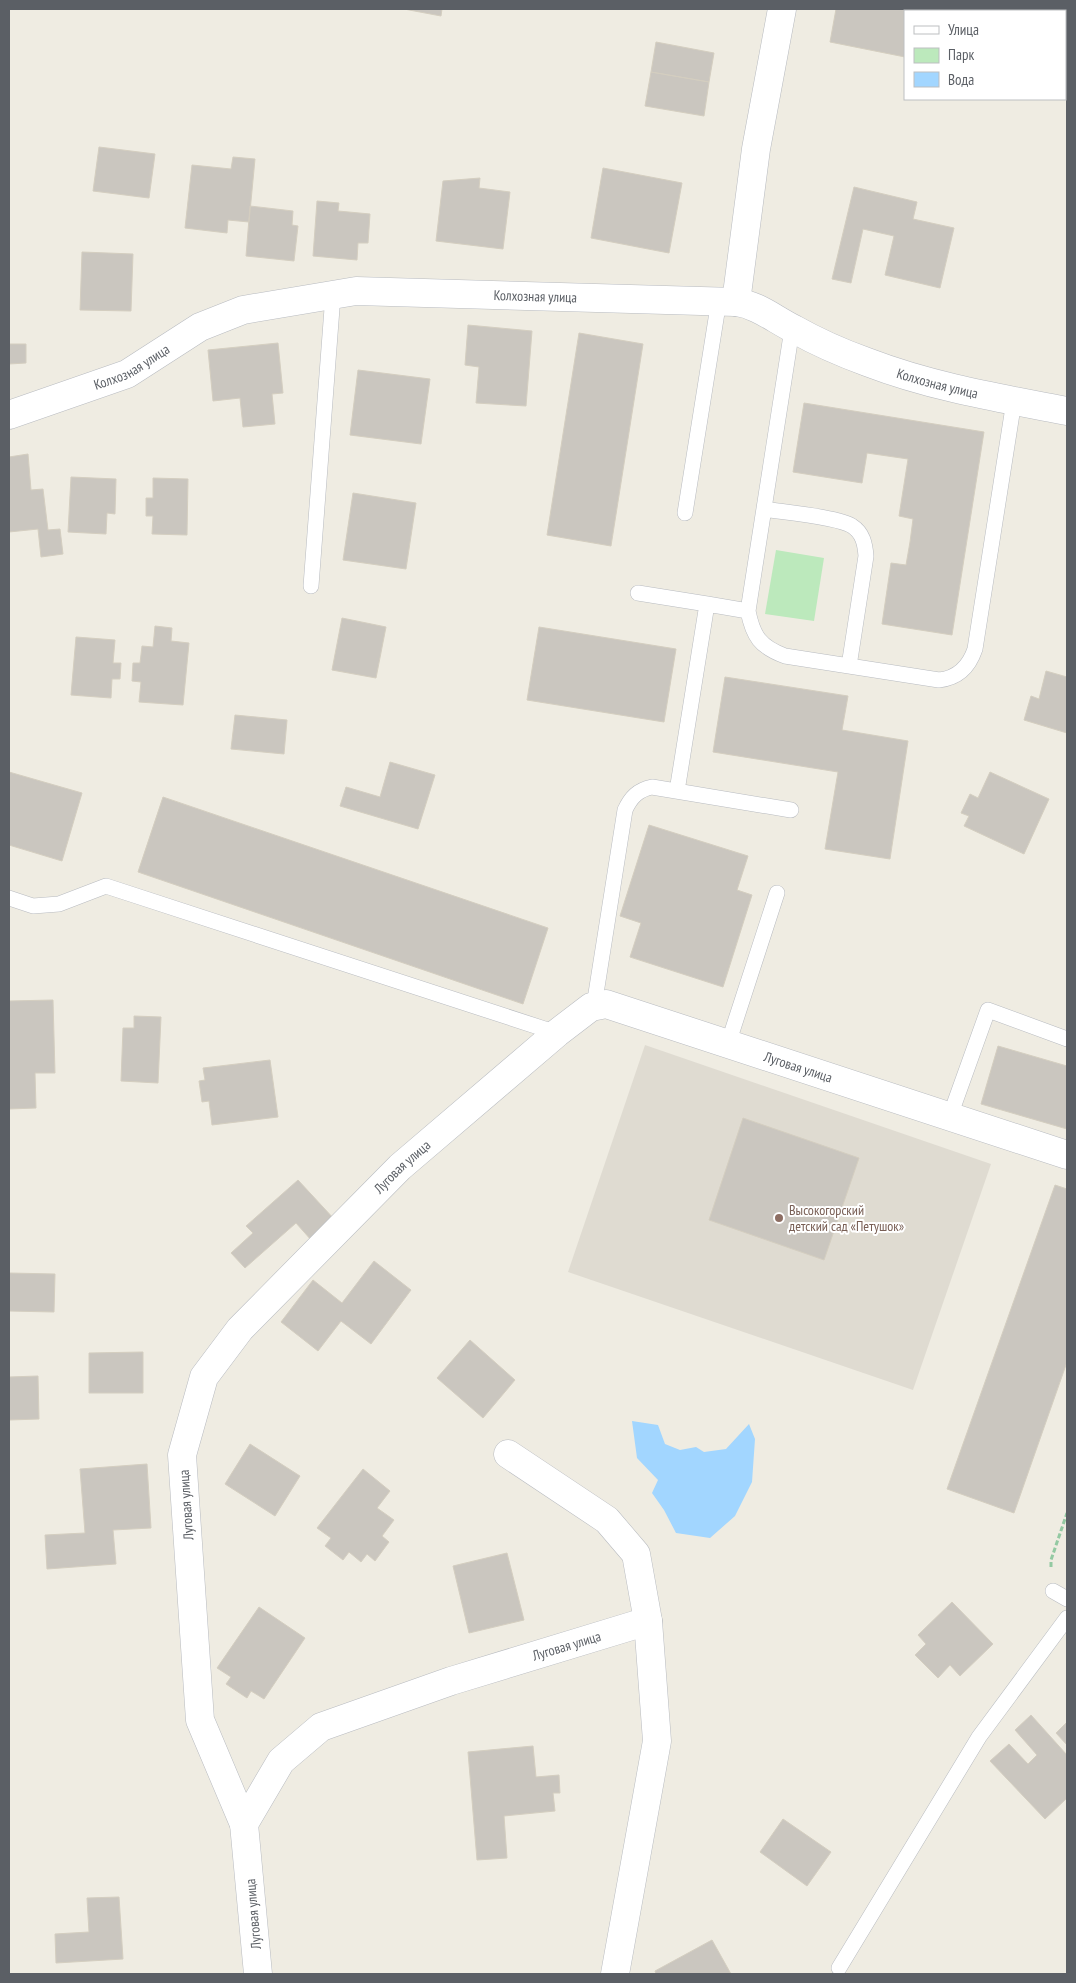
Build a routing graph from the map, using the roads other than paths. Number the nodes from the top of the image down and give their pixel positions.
1 (782, 9) edge
2 (333, 294) junction
3 (727, 301) junction
4 (792, 329) junction
5 (1014, 401) junction
6 (1067, 411) edge
7 (9, 415) edge
8 (764, 509) junction
9 (685, 513) dead end
10 (311, 586) dead end
11 (638, 594) dead end
12 (707, 604) junction
13 (748, 611) junction
14 (849, 666) junction
15 (677, 792) junction
16 (792, 810) dead end
17 (777, 892) dead end
18 (9, 898) edge
19 (594, 1006) junction
20 (557, 1033) junction
21 (1067, 1039) edge
22 (728, 1044) junction
23 (950, 1116) junction
24 (1067, 1155) edge
25 (508, 1454) dead end
26 (1053, 1591) road end
27 (1067, 1599) edge
28 (1067, 1618) edge
29 (648, 1620) junction
30 (244, 1824) junction
31 (839, 1968) dead end
32 (258, 1974) edge
33 (615, 1974) edge

1 - 3 street
2 - 3 street, Колхозная улица
2 - 7 street, Колхозная улица
2 - 10 lane
3 - 4 street, Колхозная улица
3 - 9 lane
4 - 5 street, Колхозная улица
4 - 8 lane
5 - 6 street, Колхозная улица
5 - 14 lane
8 - 13 lane
8 - 14 lane
11 - 12 lane
12 - 13 lane
12 - 15 lane
13 - 14 lane
15 - 16 lane
15 - 19 lane
17 - 22 lane
18 - 20 lane
19 - 20 street, Луговая улица
19 - 22 street, Луговая улица
20 - 30 street, Луговая улица
21 - 23 lane
22 - 23 street, Луговая улица
23 - 24 street, Луговая улица
25 - 29 street
26 - 27 lane
28 - 31 lane
29 - 30 street, Луговая улица
29 - 33 street
30 - 32 street, Луговая улица

